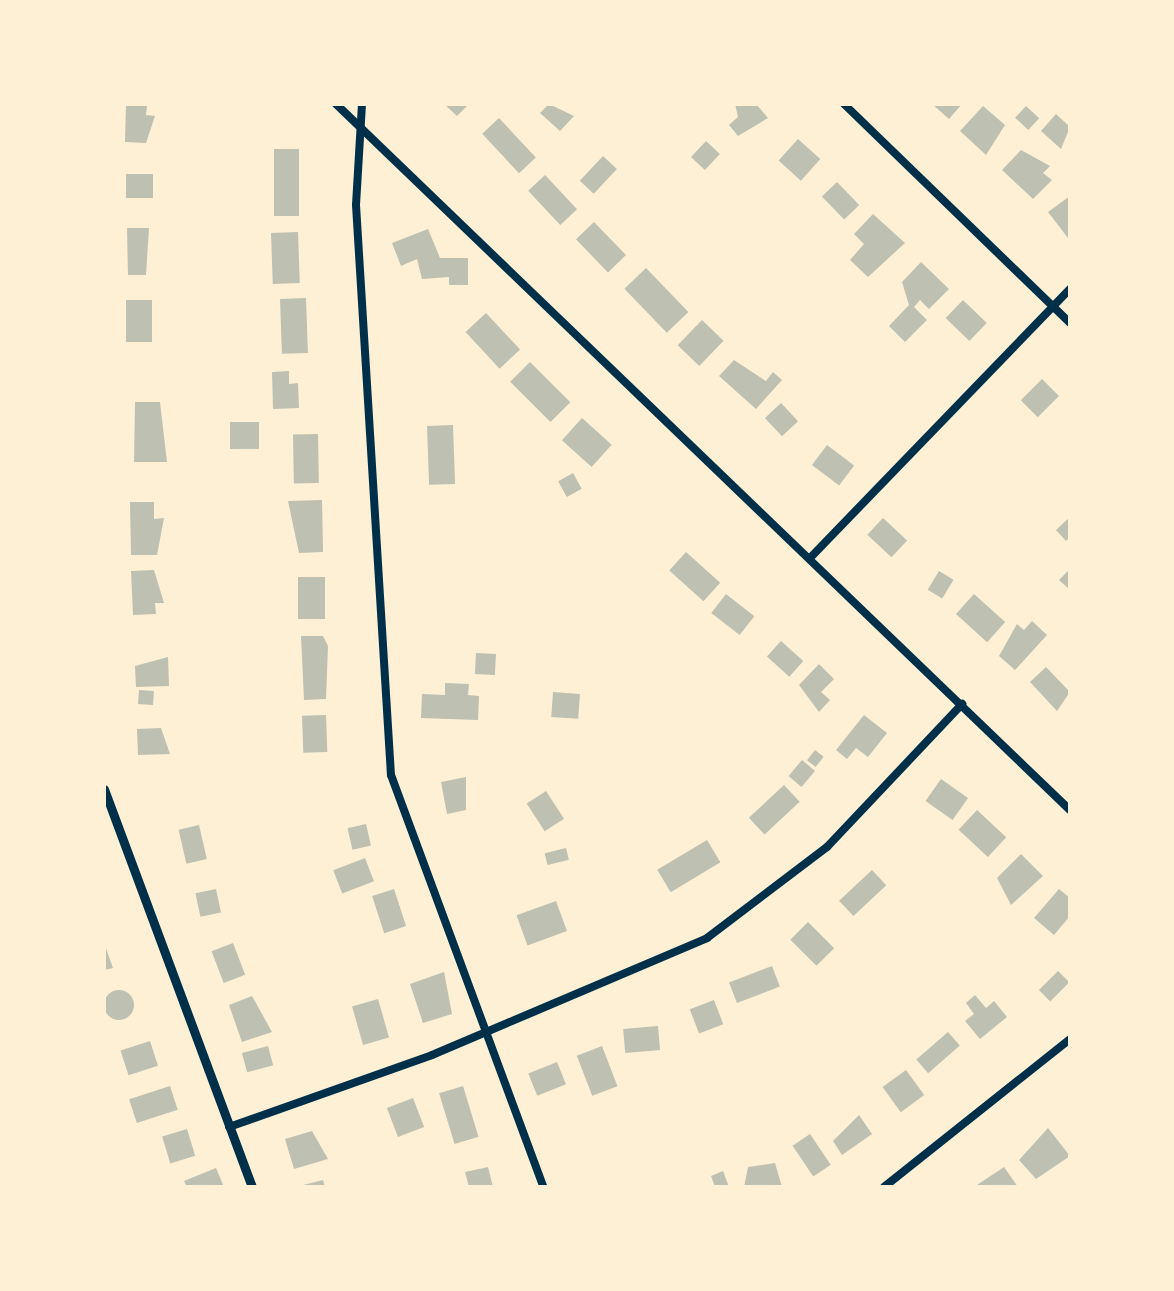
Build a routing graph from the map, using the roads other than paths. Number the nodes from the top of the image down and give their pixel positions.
1 (336, 104) edge
2 (362, 104) edge
3 (844, 104) edge
4 (359, 126) junction
5 (1070, 289) edge
6 (1053, 306) junction
7 (1070, 323) edge
8 (811, 557) junction
9 (962, 704) junction
10 (104, 789) edge
11 (1070, 810) edge
12 (484, 1034) junction
13 (1070, 1039) edge
14 (229, 1127) junction
15 (252, 1187) edge
16 (543, 1187) edge
17 (884, 1187) edge

1 - 4 street
2 - 4 street
3 - 6 street
4 - 8 street
4 - 12 street
5 - 6 street
6 - 7 street
6 - 8 street
8 - 9 street
9 - 11 street
9 - 12 street
10 - 14 street
12 - 14 street
12 - 16 street
13 - 17 street
14 - 15 street

